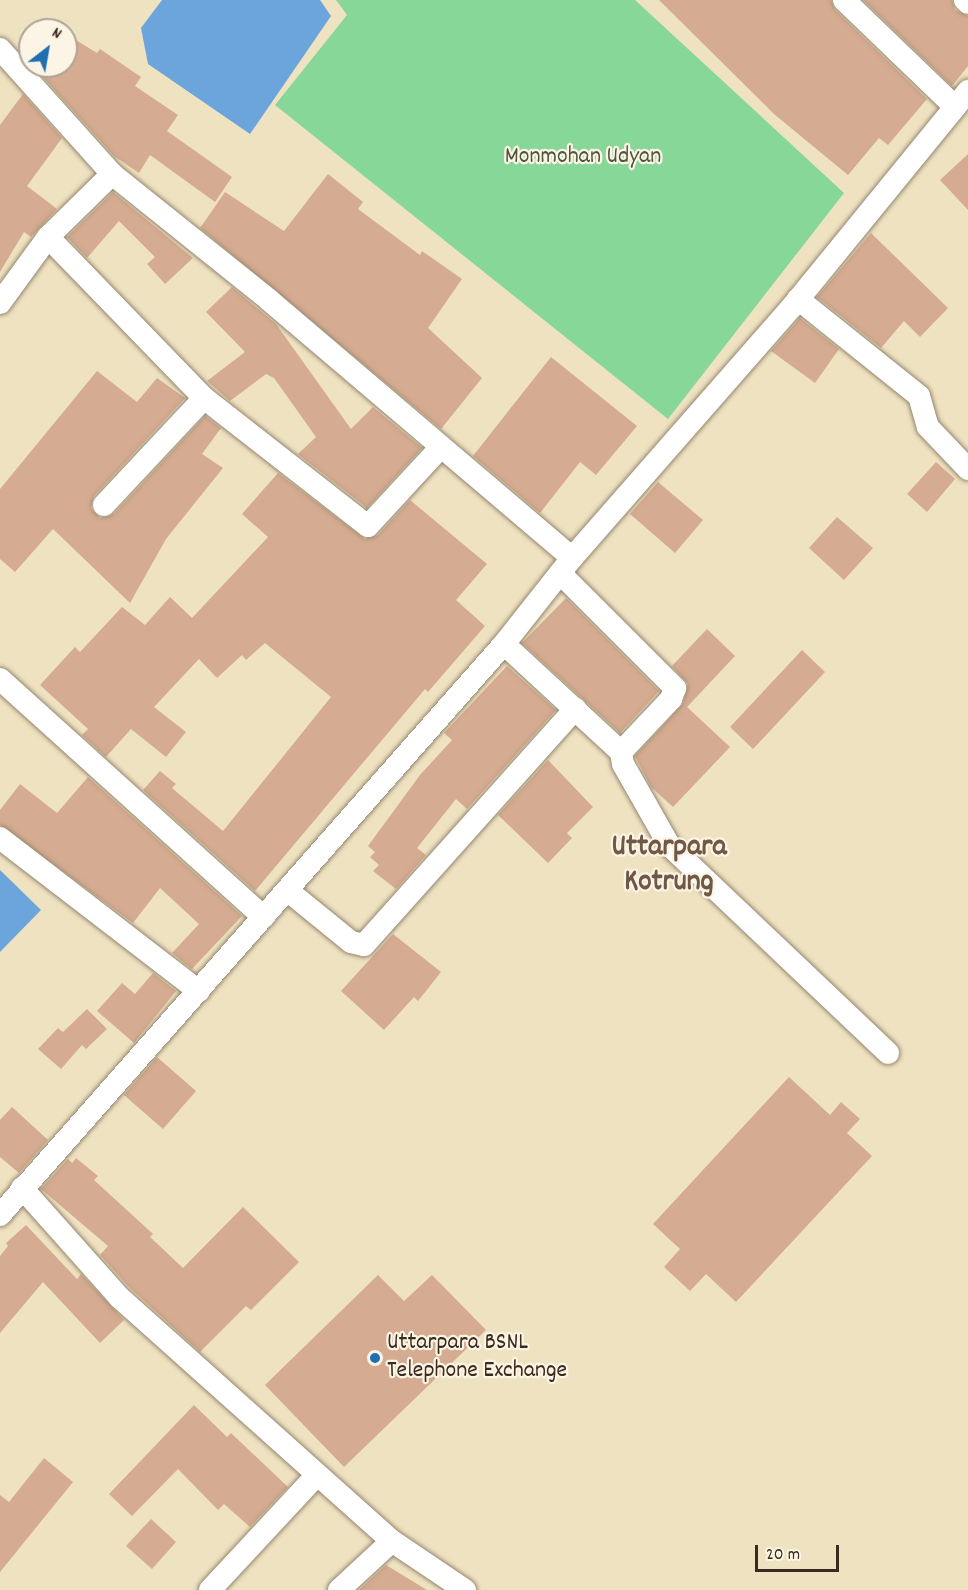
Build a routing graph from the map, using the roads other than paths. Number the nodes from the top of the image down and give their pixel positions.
1 (844, 0) edge
2 (0, 49) edge
3 (962, 99) edge
4 (112, 174) junction
5 (48, 237) junction
6 (798, 299) junction
7 (0, 303) edge
8 (204, 398) junction
9 (441, 447) junction
10 (968, 469) edge
11 (104, 505) dead end
12 (566, 566) junction
13 (504, 644) junction
14 (0, 679) edge
15 (575, 709) junction
16 (621, 752) junction
17 (0, 838) edge
18 (287, 890) junction
19 (263, 917) junction
20 (199, 991) junction
21 (888, 1053) dead end
22 (22, 1188) junction
23 (0, 1215) edge
24 (317, 1475) junction
25 (392, 1541) junction
26 (210, 1590) edge
27 (339, 1590) edge
28 (465, 1590) edge

1 - 3 street
2 - 4 street
3 - 6 street
4 - 5 street
4 - 9 street
5 - 7 street
5 - 8 street
6 - 10 street
6 - 12 street
8 - 9 street
8 - 11 street
9 - 12 street
12 - 13 street
12 - 16 street
13 - 15 street
13 - 18 street
14 - 19 street
15 - 16 street
15 - 18 street
16 - 21 street
17 - 20 street
18 - 19 street
19 - 20 street
20 - 22 street
22 - 23 street
22 - 24 street
24 - 25 street
24 - 26 street
25 - 27 street
25 - 28 street

